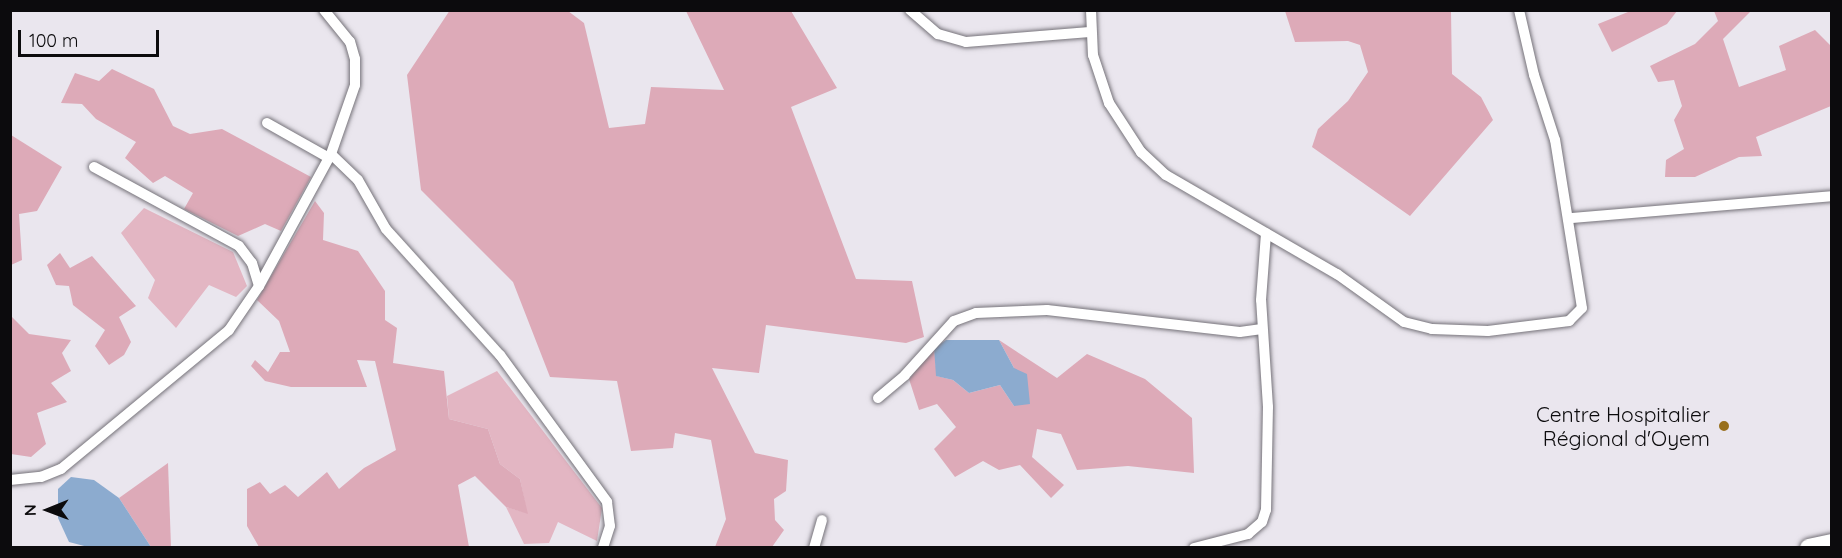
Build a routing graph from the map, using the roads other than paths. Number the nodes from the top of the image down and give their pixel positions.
1 (324, 10) edge
2 (910, 10) edge
3 (1091, 10) edge
4 (1520, 10) edge
5 (1090, 32) junction
6 (267, 123) dead end
7 (330, 156) junction
8 (94, 167) dead end
9 (1832, 196) edge
10 (1571, 218) junction
11 (1266, 233) junction
12 (259, 286) junction
13 (1262, 329) junction
14 (878, 398) dead end
15 (10, 480) edge
16 (822, 520) dead end
17 (1832, 543) edge
18 (603, 548) edge
19 (813, 548) edge
20 (1194, 548) edge
21 (1809, 548) edge

1 - 7 street
2 - 5 street
3 - 5 street
4 - 10 street
5 - 11 street
6 - 7 street
7 - 12 street
7 - 18 street
8 - 12 street
9 - 10 street
10 - 11 street
11 - 13 street
12 - 15 street
13 - 14 street
13 - 20 street
16 - 19 street
17 - 21 main road

